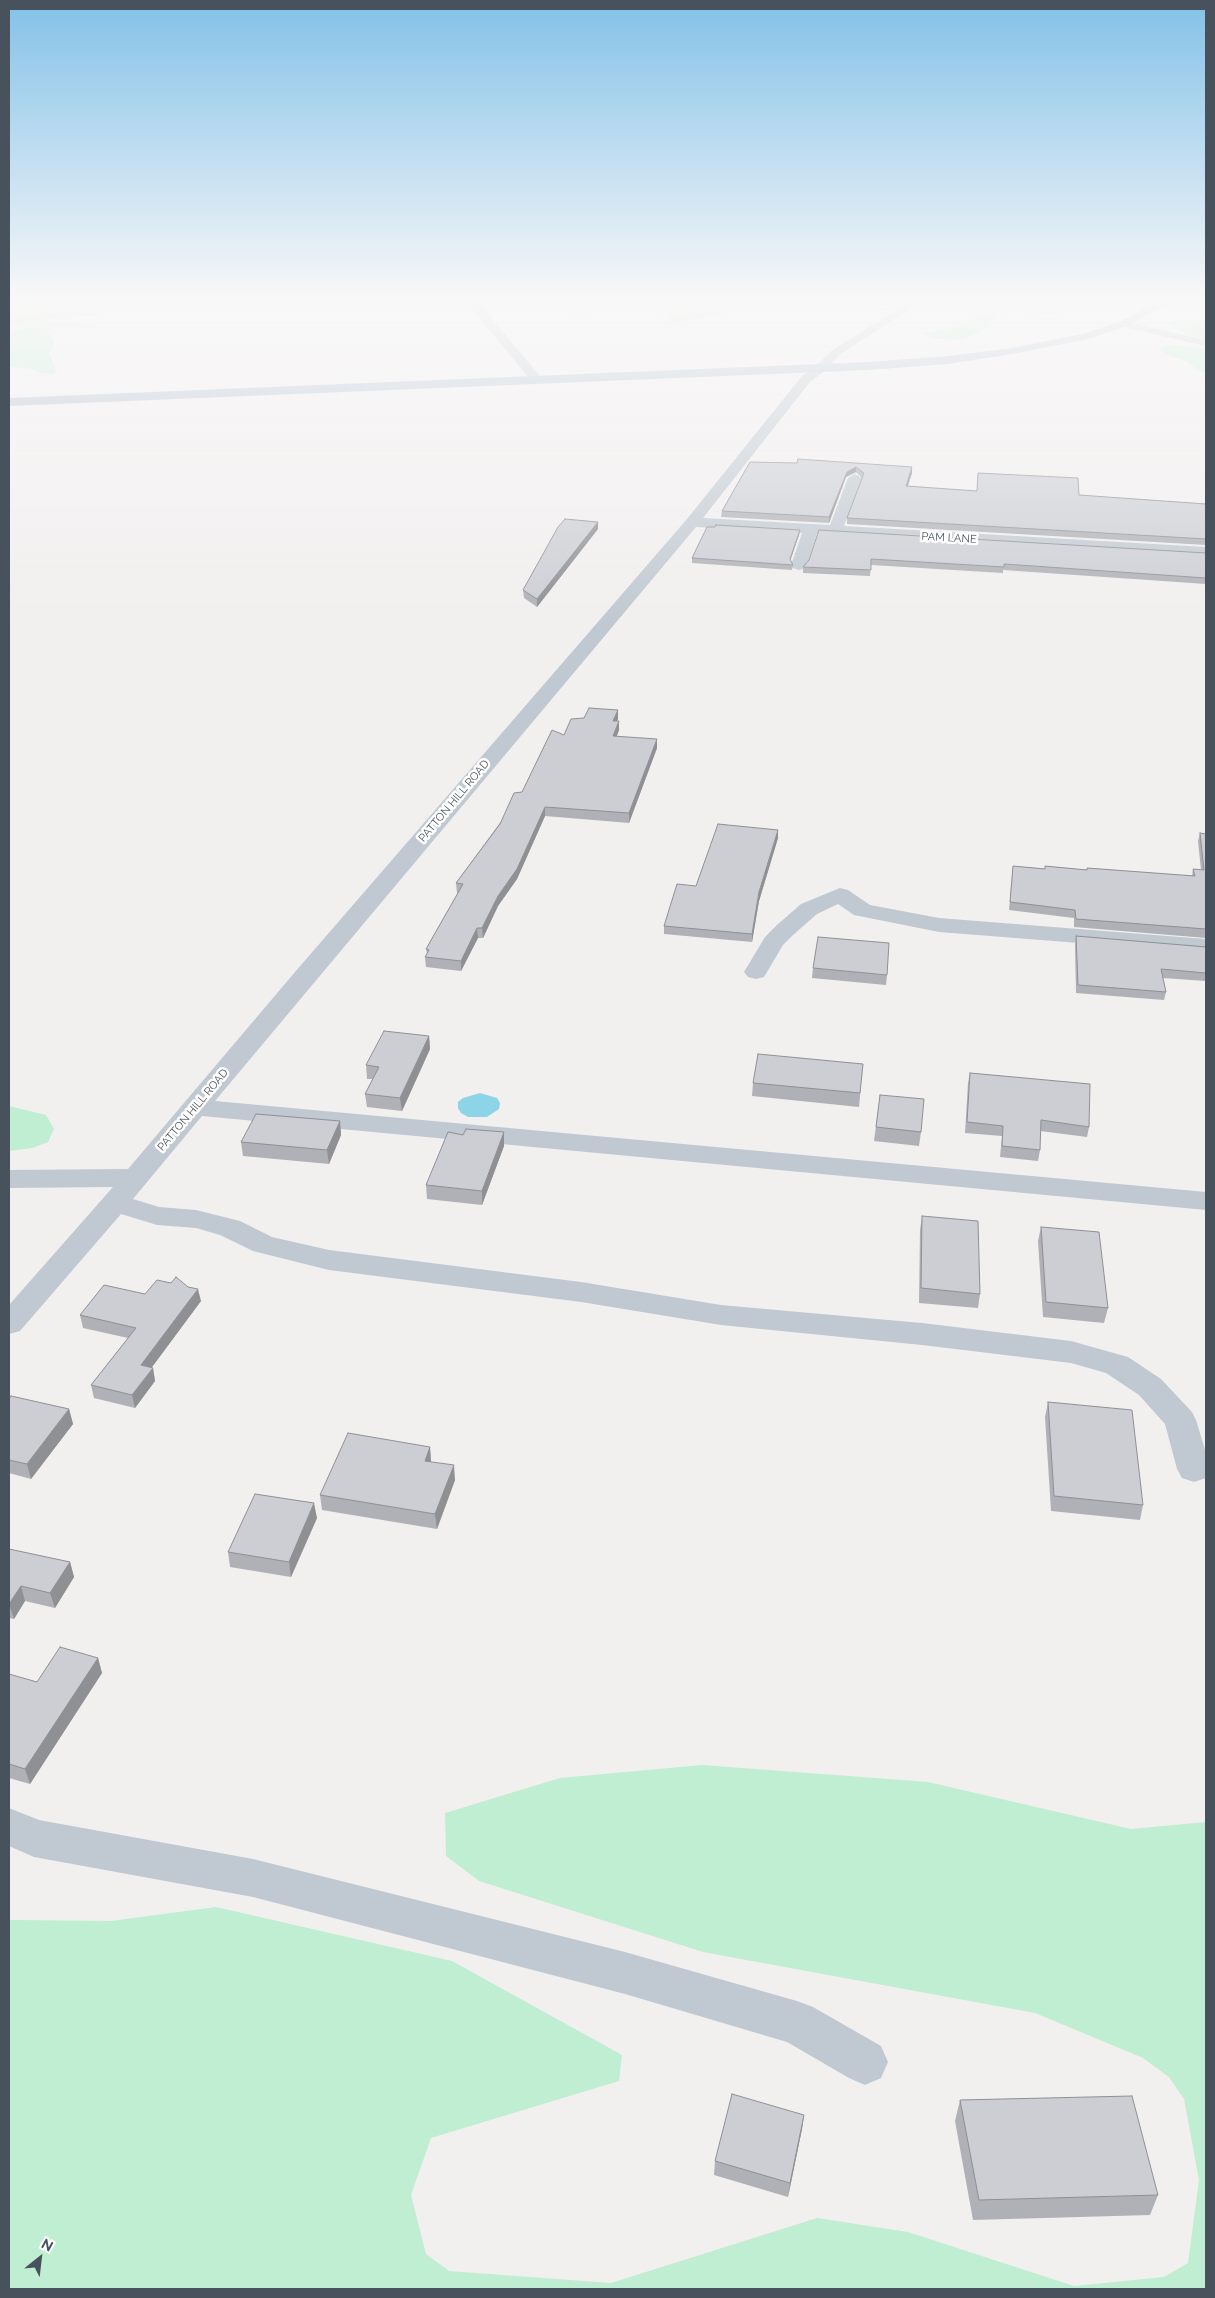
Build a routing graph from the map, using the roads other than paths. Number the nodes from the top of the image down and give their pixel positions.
1 (783, 408) edge
2 (855, 478) edge
3 (692, 522) junction
4 (812, 530) junction
5 (835, 531) junction
6 (1206, 552) edge
7 (799, 565) dead end
8 (1206, 946) edge
9 (756, 972) dead end
10 (196, 1107) junction
11 (135, 1178) junction
12 (9, 1179) edge
13 (1206, 1201) edge
14 (115, 1203) junction
15 (9, 1324) edge
16 (1194, 1469) dead end
17 (9, 1826) edge
18 (865, 2062) dead end

1 - 3 street, PATTON HILL ROAD
2 - 5 street
3 - 4 street, PAM LANE
3 - 10 street, PATTON HILL ROAD
4 - 5 street, PAM LANE
4 - 7 street
5 - 6 street, PAM LANE
8 - 9 street
10 - 11 street, PATTON HILL ROAD
10 - 13 street
11 - 12 street
11 - 14 street, PATTON HILL ROAD
14 - 15 street, PATTON HILL ROAD
14 - 16 street
17 - 18 street

